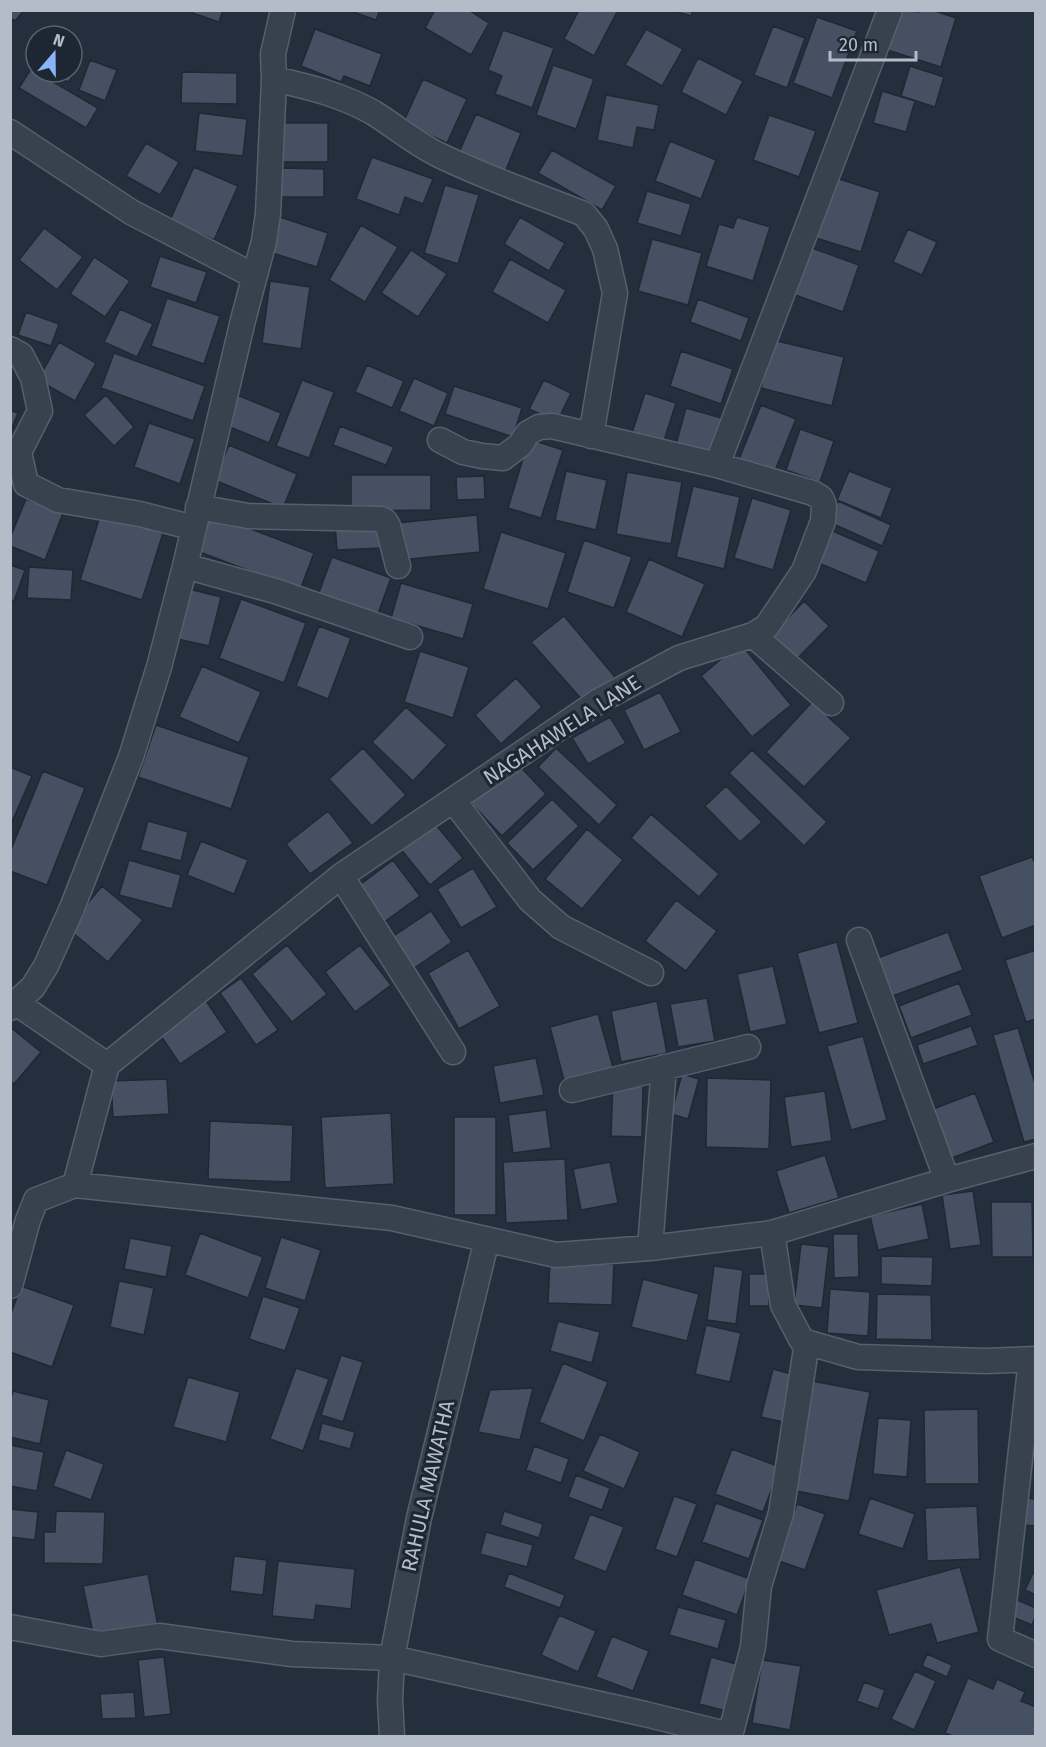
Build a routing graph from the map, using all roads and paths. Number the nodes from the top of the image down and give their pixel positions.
1 (282, 10) edge
2 (890, 10) edge
3 (274, 79) junction
4 (10, 132) edge
5 (254, 276) junction
6 (10, 349) edge
7 (591, 436) junction
8 (440, 440) dead end
9 (717, 465) junction
10 (196, 518) junction
11 (185, 566) junction
12 (398, 566) dead end
13 (753, 635) junction
14 (410, 637) dead end
15 (831, 703) dead end
16 (453, 800) junction
17 (341, 876) junction
18 (859, 940) dead end
19 (651, 973) dead end
20 (12, 1004) edge
21 (748, 1047) dead end
22 (453, 1052) dead end
23 (107, 1065) junction
24 (664, 1067) junction
25 (572, 1090) dead end
26 (1035, 1156) edge
27 (947, 1180) junction
28 (75, 1185) junction
29 (772, 1233) junction
30 (487, 1239) junction
31 (650, 1248) junction
32 (10, 1286) edge
33 (807, 1342) junction
34 (1033, 1360) edge
35 (10, 1627) edge
36 (1035, 1655) edge
37 (392, 1658) junction
38 (730, 1736) edge
39 (393, 1737) edge

1 - 3 street
2 - 9 street
3 - 5 street
3 - 7 street
4 - 5 street
5 - 10 street
6 - 10 street
7 - 8 street, NAGAHAWELA LANE
7 - 9 street, NAGAHAWELA LANE
9 - 13 street, NAGAHAWELA LANE
10 - 11 street
10 - 12 street
11 - 14 street
11 - 20 street
13 - 15 street
13 - 16 street, NAGAHAWELA LANE
16 - 17 street, NAGAHAWELA LANE
16 - 19 street
17 - 22 street
17 - 23 street, NAGAHAWELA LANE
18 - 27 street
20 - 23 street
21 - 24 street
23 - 28 street
24 - 25 street
24 - 31 street
26 - 27 street
27 - 29 street
28 - 30 street
28 - 32 street
29 - 31 street
29 - 33 street
30 - 31 street
30 - 37 street, RAHULA MAWATHA
33 - 34 street
33 - 38 street
34 - 36 street
35 - 37 street
37 - 38 street
37 - 39 street, RAHULA MAWATHA

